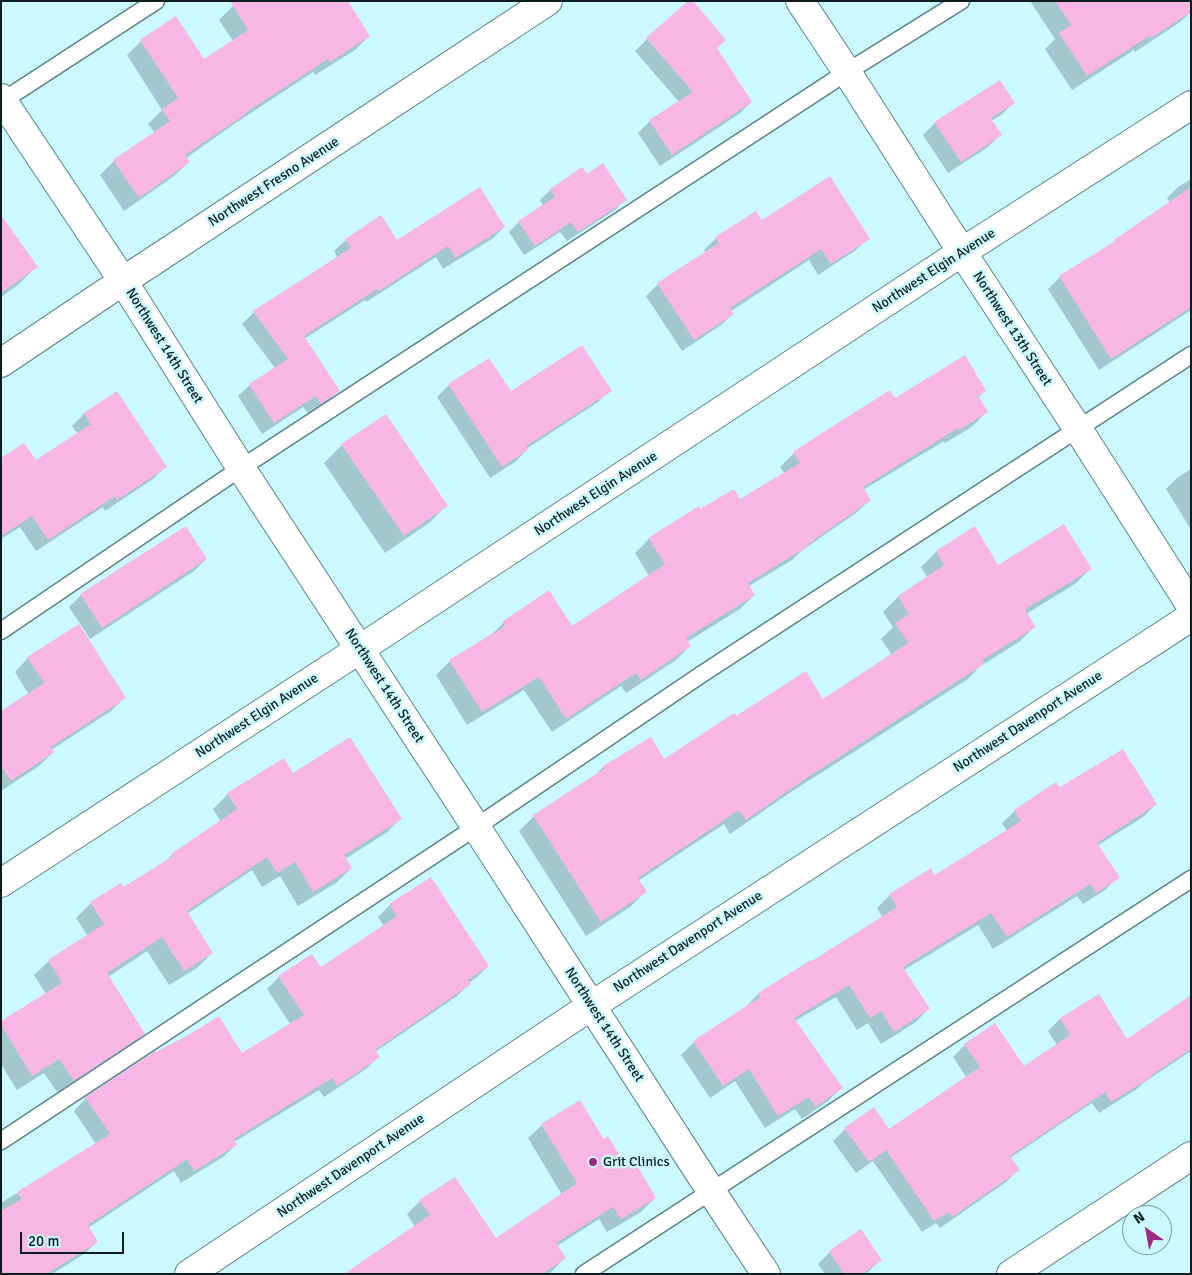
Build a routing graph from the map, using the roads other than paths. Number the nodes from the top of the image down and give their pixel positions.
1 (156, 1) edge
2 (548, 1) edge
3 (800, 1) edge
4 (961, 1) edge
5 (847, 72) junction
6 (2, 100) edge
7 (1191, 105) edge
8 (962, 252) junction
9 (123, 281) junction
10 (1191, 355) edge
11 (1, 363) edge
12 (1078, 429) junction
13 (241, 468) junction
14 (1191, 606) edge
15 (1191, 617) edge
16 (1, 631) edge
17 (360, 649) junction
18 (476, 827) junction
19 (1191, 879) edge
20 (1, 883) edge
21 (591, 1006) junction
22 (1, 1141) edge
23 (1191, 1156) edge
24 (711, 1192) junction
25 (189, 1274) edge
26 (584, 1274) edge
27 (766, 1274) edge
28 (1011, 1274) edge

1 - 6 lane
2 - 9 street, Northwest Fresno Avenue
3 - 5 street, Northwest 13th Street
4 - 5 lane
5 - 8 street, Northwest 13th Street
5 - 13 lane
6 - 9 street, Northwest 14th Street
7 - 8 street, Northwest Elgin Avenue
8 - 12 street, Northwest 13th Street
8 - 17 street, Northwest Elgin Avenue
9 - 11 street, Northwest Fresno Avenue
9 - 13 street, Northwest 14th Street
10 - 12 lane
12 - 14 street, Northwest 13th Street
12 - 18 lane
13 - 16 lane
13 - 17 street, Northwest 14th Street
15 - 21 street, Northwest Davenport Avenue
17 - 18 street, Northwest 14th Street
17 - 20 street, Northwest Elgin Avenue
18 - 21 street, Northwest 14th Street
18 - 22 lane
19 - 24 lane
21 - 24 street, Northwest 14th Street
21 - 25 street, Northwest Davenport Avenue
23 - 28 street
24 - 26 lane
24 - 27 street, Northwest 14th Street

